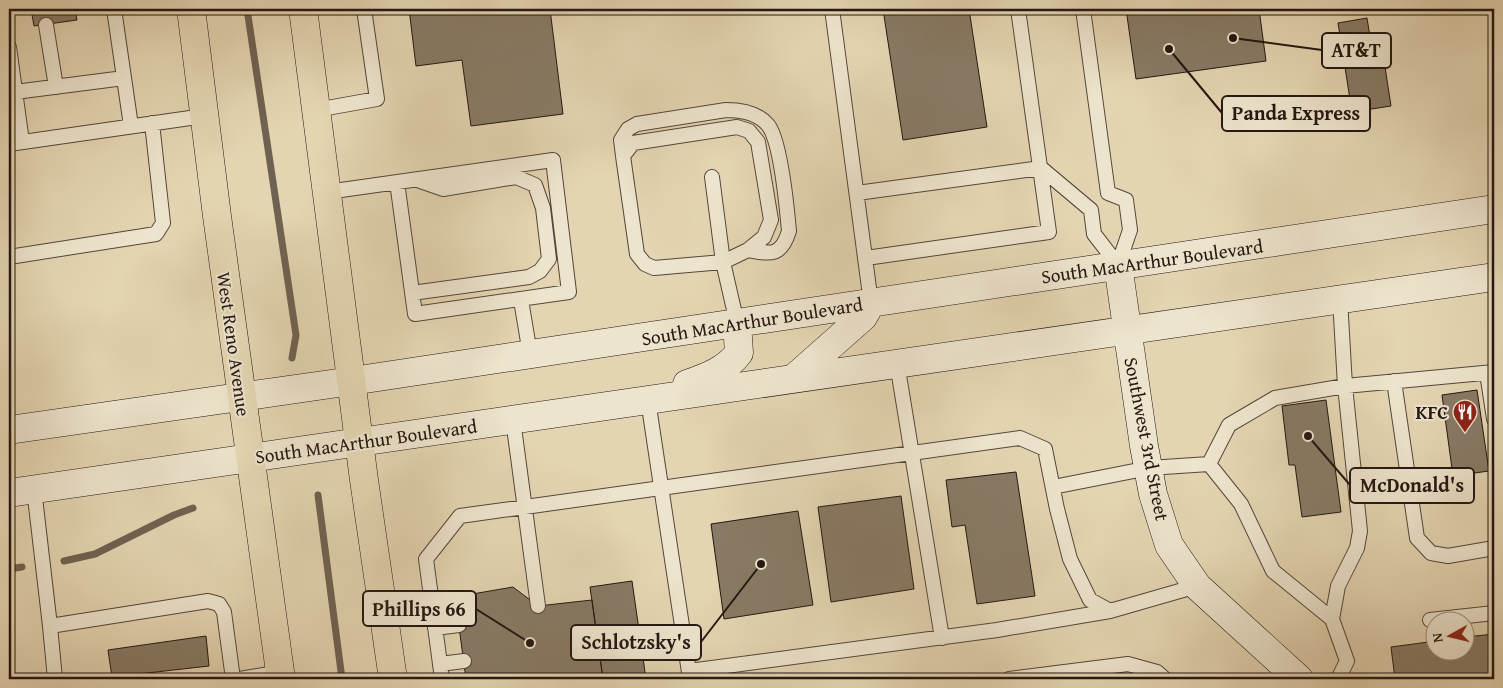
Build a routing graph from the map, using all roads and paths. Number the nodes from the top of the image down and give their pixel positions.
1 (114, 9) edge
2 (190, 9) edge
3 (303, 9) edge
4 (364, 9) edge
5 (832, 9) edge
6 (1018, 9) edge
7 (1083, 9) edge
8 (46, 25) dead end
9 (9, 47) edge
10 (124, 78) junction
11 (56, 87) junction
12 (15, 92) junction
13 (316, 110) junction
14 (204, 116) junction
15 (152, 123) junction
16 (131, 126) junction
17 (15, 143) edge
18 (623, 156) junction
19 (1041, 168) junction
20 (712, 177) dead end
21 (417, 180) junction
22 (397, 182) junction
23 (327, 192) junction
24 (857, 193) junction
25 (1108, 193) junction
26 (1494, 209) edge
27 (1091, 210) junction
28 (748, 250) junction
29 (9, 257) edge
30 (866, 258) junction
31 (723, 262) junction
32 (1118, 266) junction
33 (1494, 277) edge
34 (412, 293) junction
35 (1340, 299) junction
36 (522, 300) junction
37 (871, 303) junction
38 (737, 323) junction
39 (1126, 329) junction
40 (530, 354) junction
41 (897, 363) junction
42 (1491, 372) edge
43 (794, 378) junction
44 (352, 381) junction
45 (1394, 381) junction
46 (1345, 386) junction
47 (242, 396) junction
48 (648, 400) junction
49 (1494, 419) edge
50 (514, 420) junction
51 (9, 430) edge
52 (360, 442) junction
53 (913, 453) junction
54 (250, 458) junction
55 (1209, 464) junction
56 (1149, 468) junction
57 (1053, 487) junction
58 (662, 490) junction
59 (21, 491) edge
60 (526, 508) junction
61 (1494, 548) edge
62 (1197, 586) junction
63 (538, 606) dead end
64 (1110, 611) junction
65 (1494, 613) edge
66 (1476, 615) edge
67 (1332, 619) junction
68 (459, 625) dead end
69 (50, 626) junction
70 (435, 628) junction
71 (942, 638) junction
72 (464, 661) dead end
73 (440, 664) junction
74 (690, 675) edge
75 (280, 676) edge
76 (55, 679) edge
77 (233, 679) edge
78 (240, 679) edge
79 (393, 679) edge
80 (442, 679) edge
81 (1009, 679) edge
82 (1165, 679) edge
83 (1299, 679) edge
84 (1338, 679) edge

1 - 10 lane
2 - 14 main road, West Reno Avenue
3 - 13 main road
4 - 13 lane
5 - 24 lane
6 - 19 lane
7 - 25 lane
8 - 11 lane
9 - 12 lane
10 - 11 lane
10 - 16 lane
11 - 12 lane
12 - 17 lane
13 - 23 main road
14 - 15 lane
14 - 47 main road, West Reno Avenue
15 - 16 lane
15 - 29 lane
16 - 17 lane
18 - 28 lane
18 - 28 lane
18 - 31 lane
19 - 24 lane
19 - 27 lane
19 - 30 lane
20 - 31 lane
21 - 22 lane
21 - 34 lane
21 - 36 lane
22 - 23 lane
22 - 34 lane
23 - 44 main road
24 - 30 lane
25 - 27 lane
25 - 32 lane
26 - 32 main road, South MacArthur Boulevard
27 - 32 lane
28 - 31 lane
30 - 37 lane
31 - 38 lane
32 - 37 main road, South MacArthur Boulevard
32 - 39 main road, Southwest 3rd Street
33 - 35 main road, South MacArthur Boulevard
34 - 36 lane
35 - 39 main road, South MacArthur Boulevard
35 - 46 lane
36 - 40 lane
37 - 38 main road, South MacArthur Boulevard
37 - 43 main road
38 - 40 main road, South MacArthur Boulevard
38 - 48 main road
39 - 41 main road, South MacArthur Boulevard
39 - 56 main road, Southwest 3rd Street
40 - 44 main road, South MacArthur Boulevard
41 - 43 main road, South MacArthur Boulevard
41 - 53 lane
42 - 45 lane
42 - 49 lane
43 - 48 main road, South MacArthur Boulevard
44 - 47 main road, South MacArthur Boulevard
44 - 52 main road
45 - 46 lane
45 - 61 lane
46 - 55 lane
46 - 67 lane
47 - 51 main road, South MacArthur Boulevard
47 - 54 main road, West Reno Avenue
48 - 50 main road, South MacArthur Boulevard
48 - 58 lane
50 - 52 main road, South MacArthur Boulevard
50 - 60 lane
52 - 54 main road, South MacArthur Boulevard
52 - 79 main road
53 - 57 lane
53 - 58 lane
53 - 71 lane
54 - 59 main road, South MacArthur Boulevard
54 - 75 main road, West Reno Avenue
55 - 56 lane
55 - 67 lane
56 - 57 lane
56 - 62 main road, Southwest 3rd Street
57 - 64 lane
58 - 60 lane
58 - 74 lane
59 - 69 lane
60 - 63 lane
60 - 70 lane
62 - 64 lane
62 - 83 main road, Southwest 3rd Street
64 - 71 lane
65 - 66 lane
67 - 84 lane
68 - 70 lane
69 - 76 lane
69 - 77 lane
70 - 73 lane
71 - 74 lane
72 - 73 lane
73 - 80 lane
75 - 78 lane
81 - 82 lane

